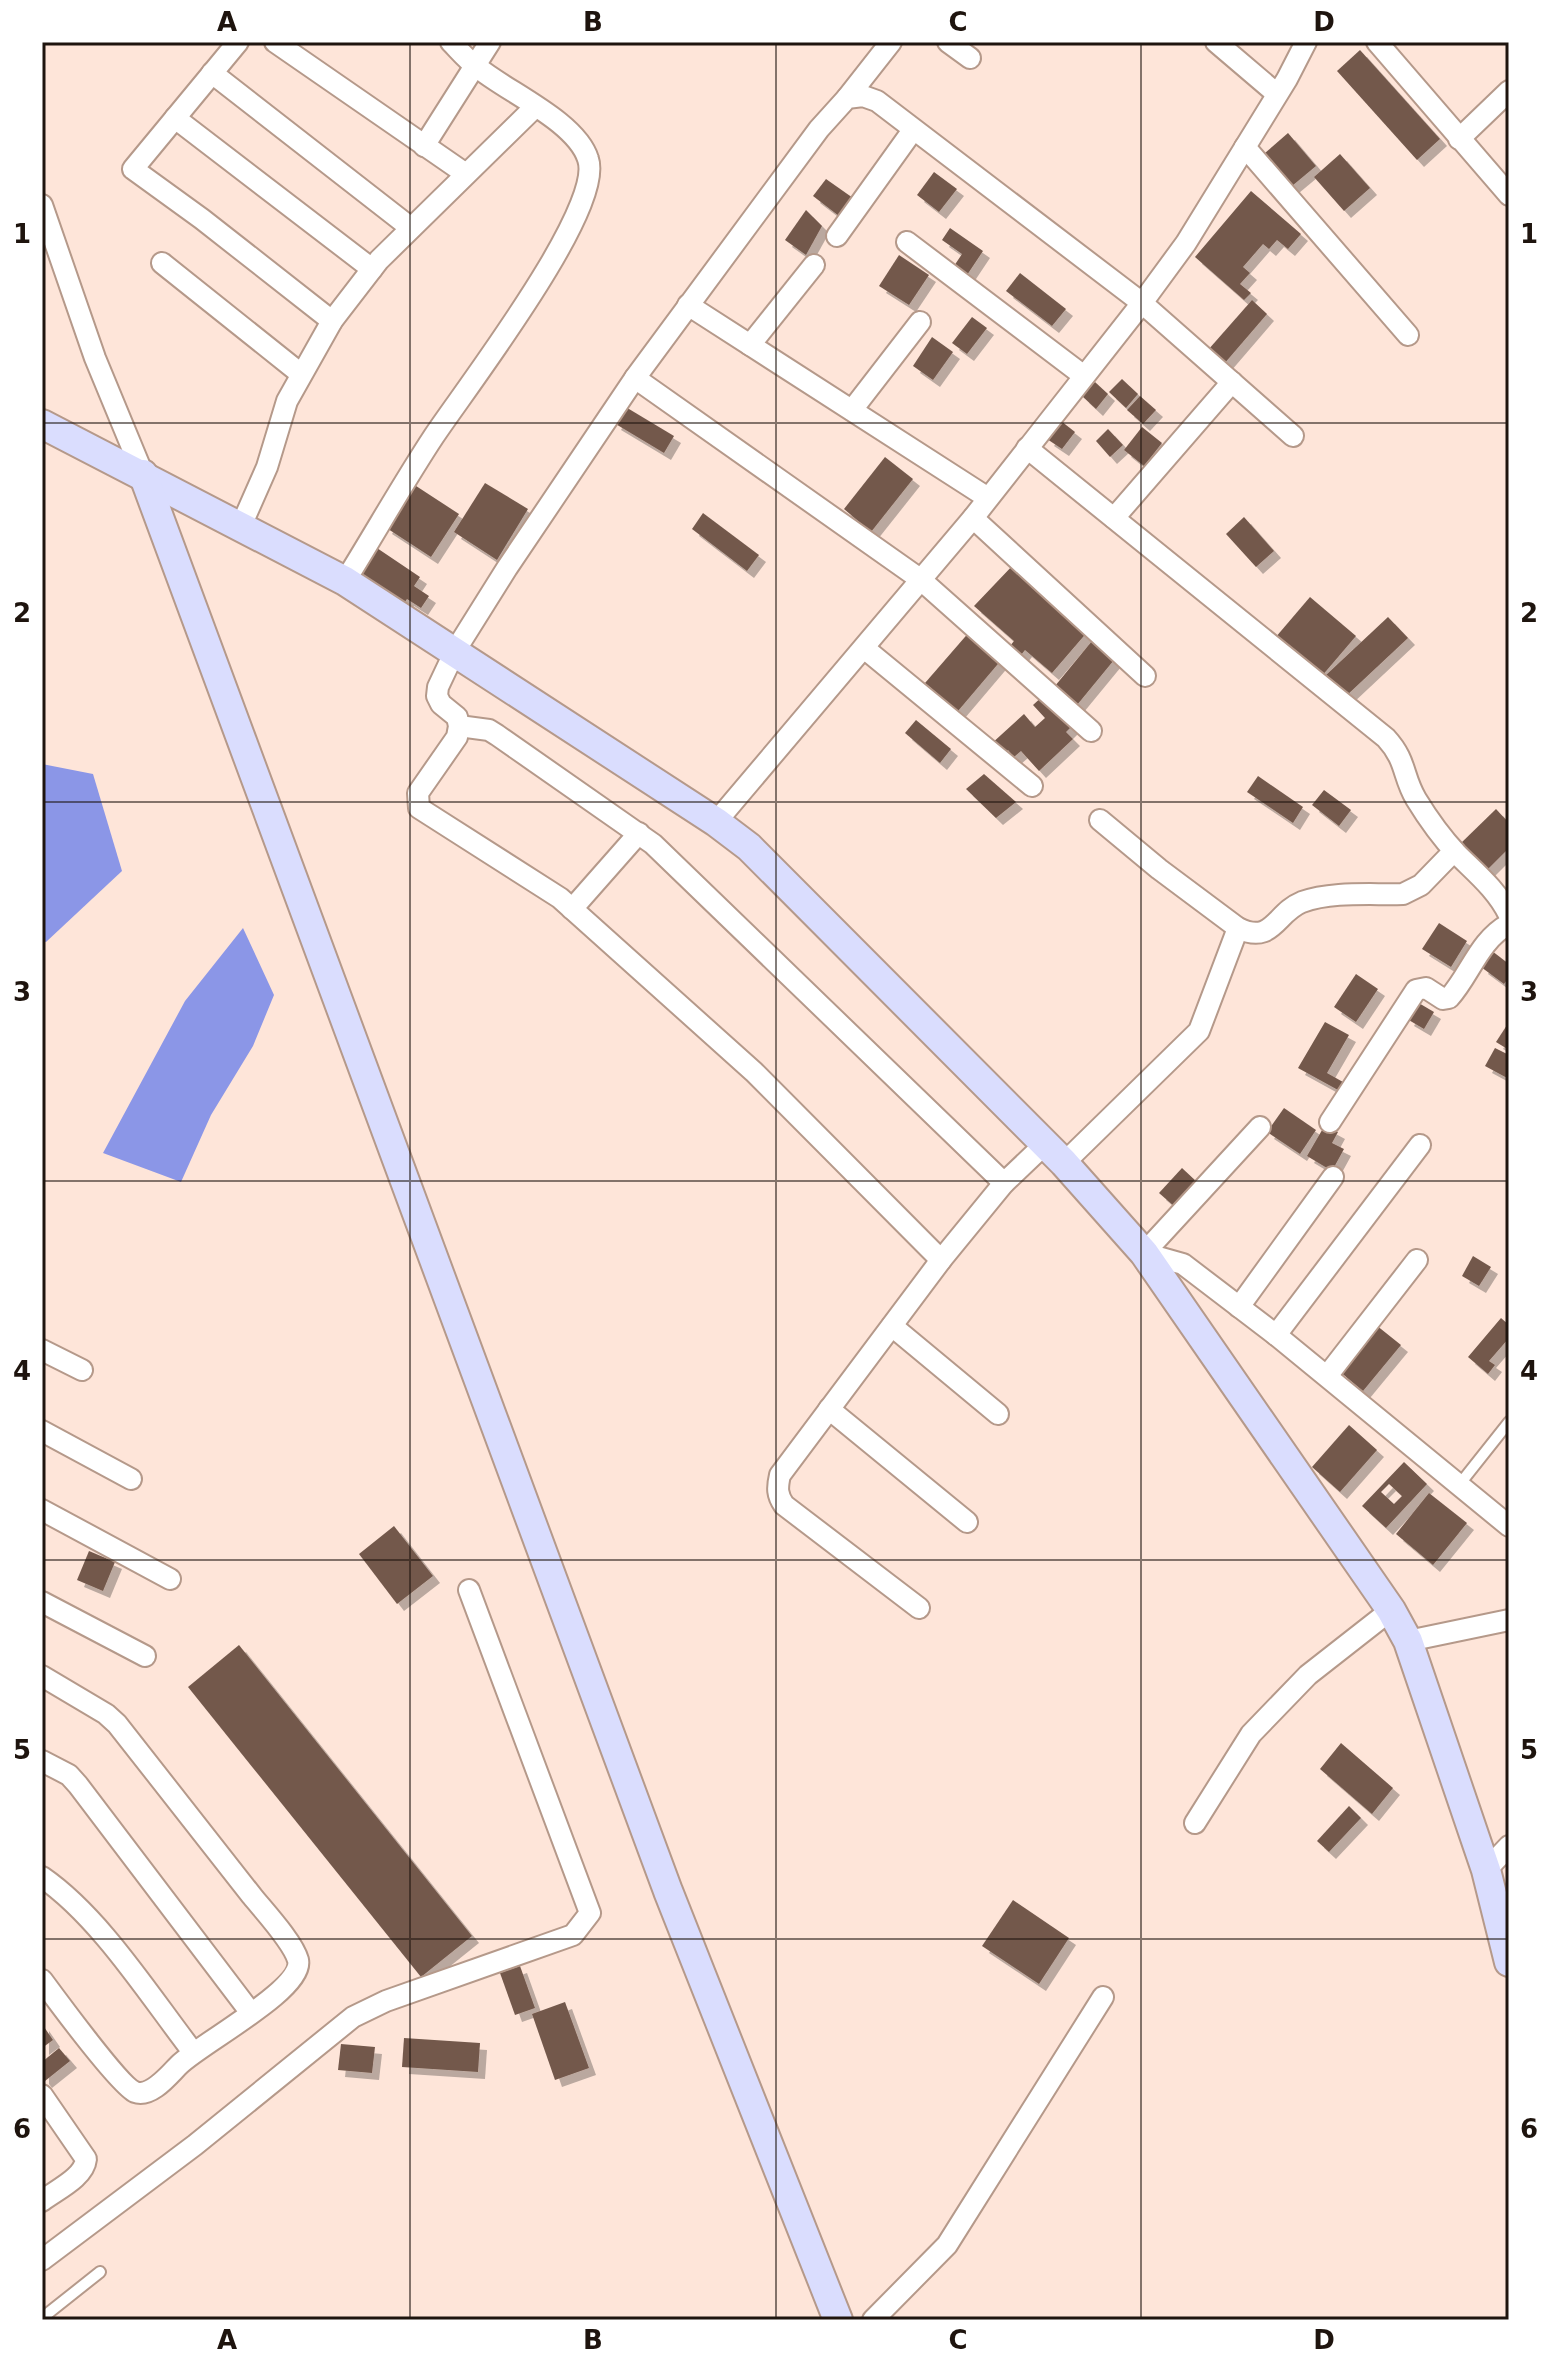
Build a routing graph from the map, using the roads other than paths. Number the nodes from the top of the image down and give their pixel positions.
1 (238, 42) edge
2 (275, 42) edge
3 (451, 42) edge
4 (490, 42) edge
5 (891, 42) edge
6 (948, 42) edge
7 (1216, 42) edge
8 (1306, 42) edge
9 (1377, 42) edge
10 (970, 58) dead end
11 (476, 67) junction
12 (212, 73) junction
13 (1509, 91) edge
14 (1277, 94) junction
15 (847, 98) junction
16 (535, 107) junction
17 (175, 118) junction
18 (913, 130) junction
19 (1459, 139) junction
20 (424, 146) junction
21 (1245, 147) junction
22 (466, 174) junction
23 (1509, 195) edge
24 (42, 205) edge
25 (411, 228) junction
26 (837, 236) dead end
27 (907, 242) dead end
28 (162, 263) dead end
29 (814, 265) dead end
30 (372, 269) junction
31 (1142, 303) junction
32 (688, 305) junction
33 (332, 321) junction
34 (920, 322) dead end
35 (1408, 335) dead end
36 (750, 345) junction
37 (301, 374) junction
38 (1084, 376) junction
39 (635, 378) junction
40 (1232, 382) junction
41 (852, 410) junction
42 (42, 424) edge
43 (1293, 436) dead end
44 (1027, 448) junction
45 (143, 474) junction
46 (988, 498) junction
47 (973, 518) junction
48 (1114, 518) junction
49 (241, 526) junction
50 (920, 579) junction
51 (345, 581) junction
52 (864, 648) junction
53 (455, 651) junction
54 (1145, 676) dead end
55 (459, 726) junction
56 (1091, 731) dead end
57 (1032, 786) dead end
58 (1100, 820) dead end
59 (716, 822) junction
60 (639, 833) junction
61 (1454, 851) junction
62 (572, 909) junction
63 (1509, 915) edge
64 (1509, 924) edge
65 (1238, 928) junction
66 (1330, 1122) dead end
67 (1260, 1127) dead end
68 (1420, 1145) dead end
69 (1055, 1154) junction
70 (1333, 1177) dead end
71 (1004, 1183) junction
72 (1144, 1253) junction
73 (941, 1260) junction
74 (1417, 1260) dead end
75 (1239, 1307) junction
76 (892, 1326) junction
77 (1276, 1335) junction
78 (42, 1350) edge
79 (82, 1370) dead end
80 (1327, 1376) junction
81 (829, 1409) junction
82 (998, 1414) dead end
83 (1509, 1422) edge
84 (42, 1431) edge
85 (131, 1479) dead end
86 (1459, 1485) junction
87 (42, 1510) edge
88 (967, 1522) dead end
89 (1509, 1526) edge
90 (170, 1579) dead end
91 (469, 1590) dead end
92 (42, 1602) edge
93 (919, 1608) dead end
94 (1391, 1610) junction
95 (1509, 1620) edge
96 (1408, 1641) junction
97 (145, 1656) dead end
98 (42, 1676) edge
99 (42, 1761) edge
100 (1195, 1823) dead end
101 (1509, 1846) edge
102 (1486, 1870) junction
103 (42, 1877) edge
104 (1509, 1962) edge
105 (42, 1980) edge
106 (1103, 1997) dead end
107 (251, 2013) junction
108 (193, 2052) junction
109 (42, 2095) edge
110 (42, 2201) edge
111 (42, 2260) edge
112 (100, 2272) dead end
113 (42, 2318) edge
114 (838, 2320) edge
115 (873, 2320) edge

1 - 12 street
2 - 20 street
3 - 11 street
4 - 11 street
5 - 15 street
6 - 10 street
7 - 14 street
8 - 14 street
9 - 19 street
11 - 16 street
11 - 20 street
12 - 17 street
12 - 25 street
13 - 19 street
14 - 21 street
15 - 18 street
15 - 32 street
16 - 22 street
16 - 51 street
17 - 30 street
17 - 33 street
18 - 26 street
18 - 31 street
19 - 23 street
20 - 22 street
21 - 31 street
21 - 35 street
22 - 25 street
24 - 45 street
25 - 30 street
27 - 38 street
28 - 37 street
29 - 36 street
30 - 33 street
31 - 38 street
31 - 40 street
32 - 36 street
32 - 39 street
33 - 37 street
34 - 41 street
36 - 41 street
37 - 49 street
38 - 44 street
39 - 50 street
39 - 53 street
40 - 43 street
40 - 48 street
41 - 46 street
42 - 45 street
44 - 46 street
44 - 48 street
45 - 49 street
45 - 114 street
46 - 47 street
47 - 50 street
47 - 54 street
48 - 61 street
49 - 51 street
50 - 52 street
50 - 56 street
51 - 53 street
52 - 57 street
52 - 59 street
53 - 55 street
53 - 59 street
55 - 60 street
55 - 62 street
58 - 65 street
59 - 69 street
60 - 62 street
60 - 71 street
61 - 63 street
61 - 65 street
62 - 73 street
64 - 66 street
65 - 69 street
67 - 72 street
68 - 77 street
69 - 71 street
69 - 72 street
70 - 75 street
71 - 73 street
72 - 75 street
72 - 94 street
73 - 76 street
74 - 80 street
75 - 77 street
76 - 81 street
76 - 82 street
77 - 80 street
78 - 79 street
80 - 86 street
81 - 88 street
81 - 93 street
83 - 86 lane
84 - 85 street
86 - 89 street
87 - 90 street
91 - 111 street
92 - 97 street
94 - 96 street
94 - 100 street
95 - 96 street
96 - 102 street
98 - 107 street
99 - 107 street
101 - 102 street
102 - 104 street
103 - 108 street
105 - 108 street
106 - 115 street
107 - 108 street
109 - 110 street
112 - 113 lane

